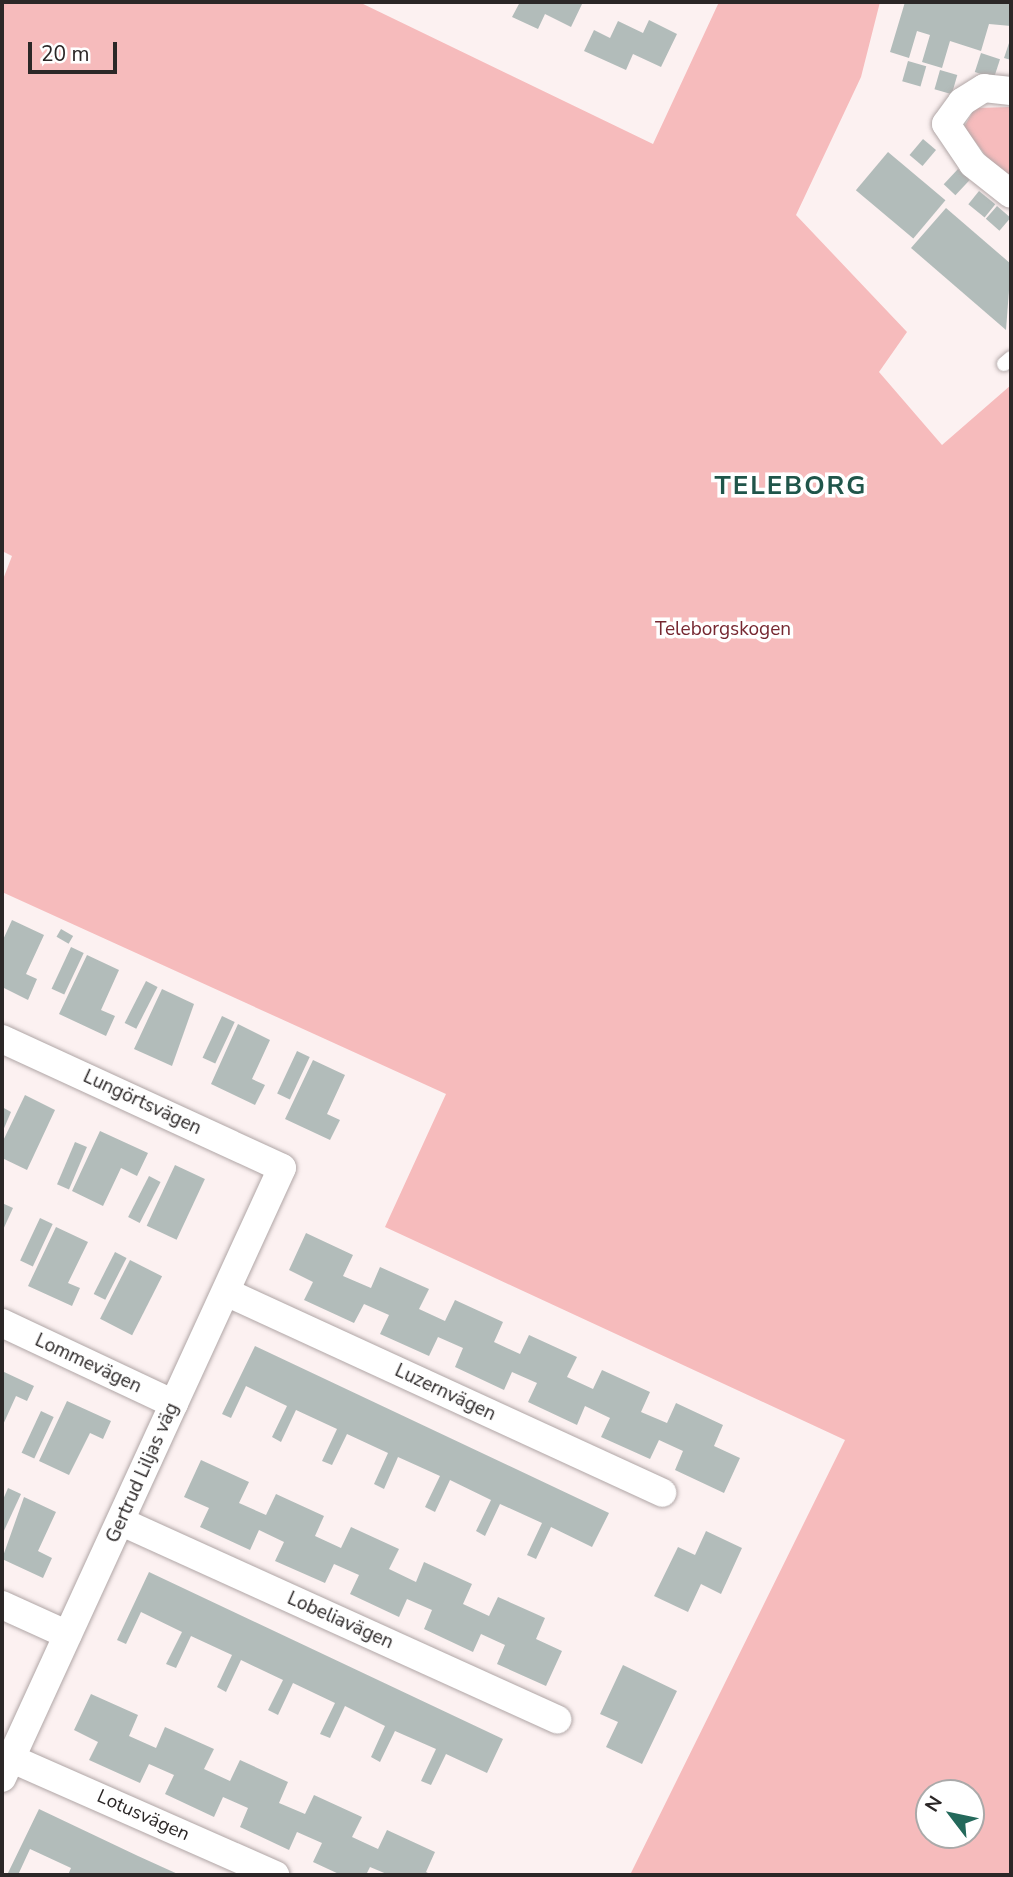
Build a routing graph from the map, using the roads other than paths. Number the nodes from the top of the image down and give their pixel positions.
1 (1011, 91) edge
2 (1011, 194) edge
3 (2, 1039) edge
4 (282, 1168) joint
5 (228, 1293) junction
6 (2, 1323) edge
7 (174, 1404) junction
8 (662, 1493) dead end
9 (122, 1522) junction
10 (2, 1605) edge
11 (68, 1635) junction
12 (557, 1719) dead end
13 (6, 1768) edge
14 (275, 1875) edge

1 - 2 street
3 - 4 street, Lungörtsvägen
4 - 5 street, Gertrud Liljas väg
5 - 7 street, Gertrud Liljas väg
5 - 8 street, Luzernvägen
6 - 7 street, Lommevägen
7 - 9 street, Gertrud Liljas väg
9 - 11 street, Gertrud Liljas väg
9 - 12 street, Lobeliavägen
10 - 11 street
11 - 13 street, Gertrud Liljas väg
13 - 14 street, Lotusvägen

